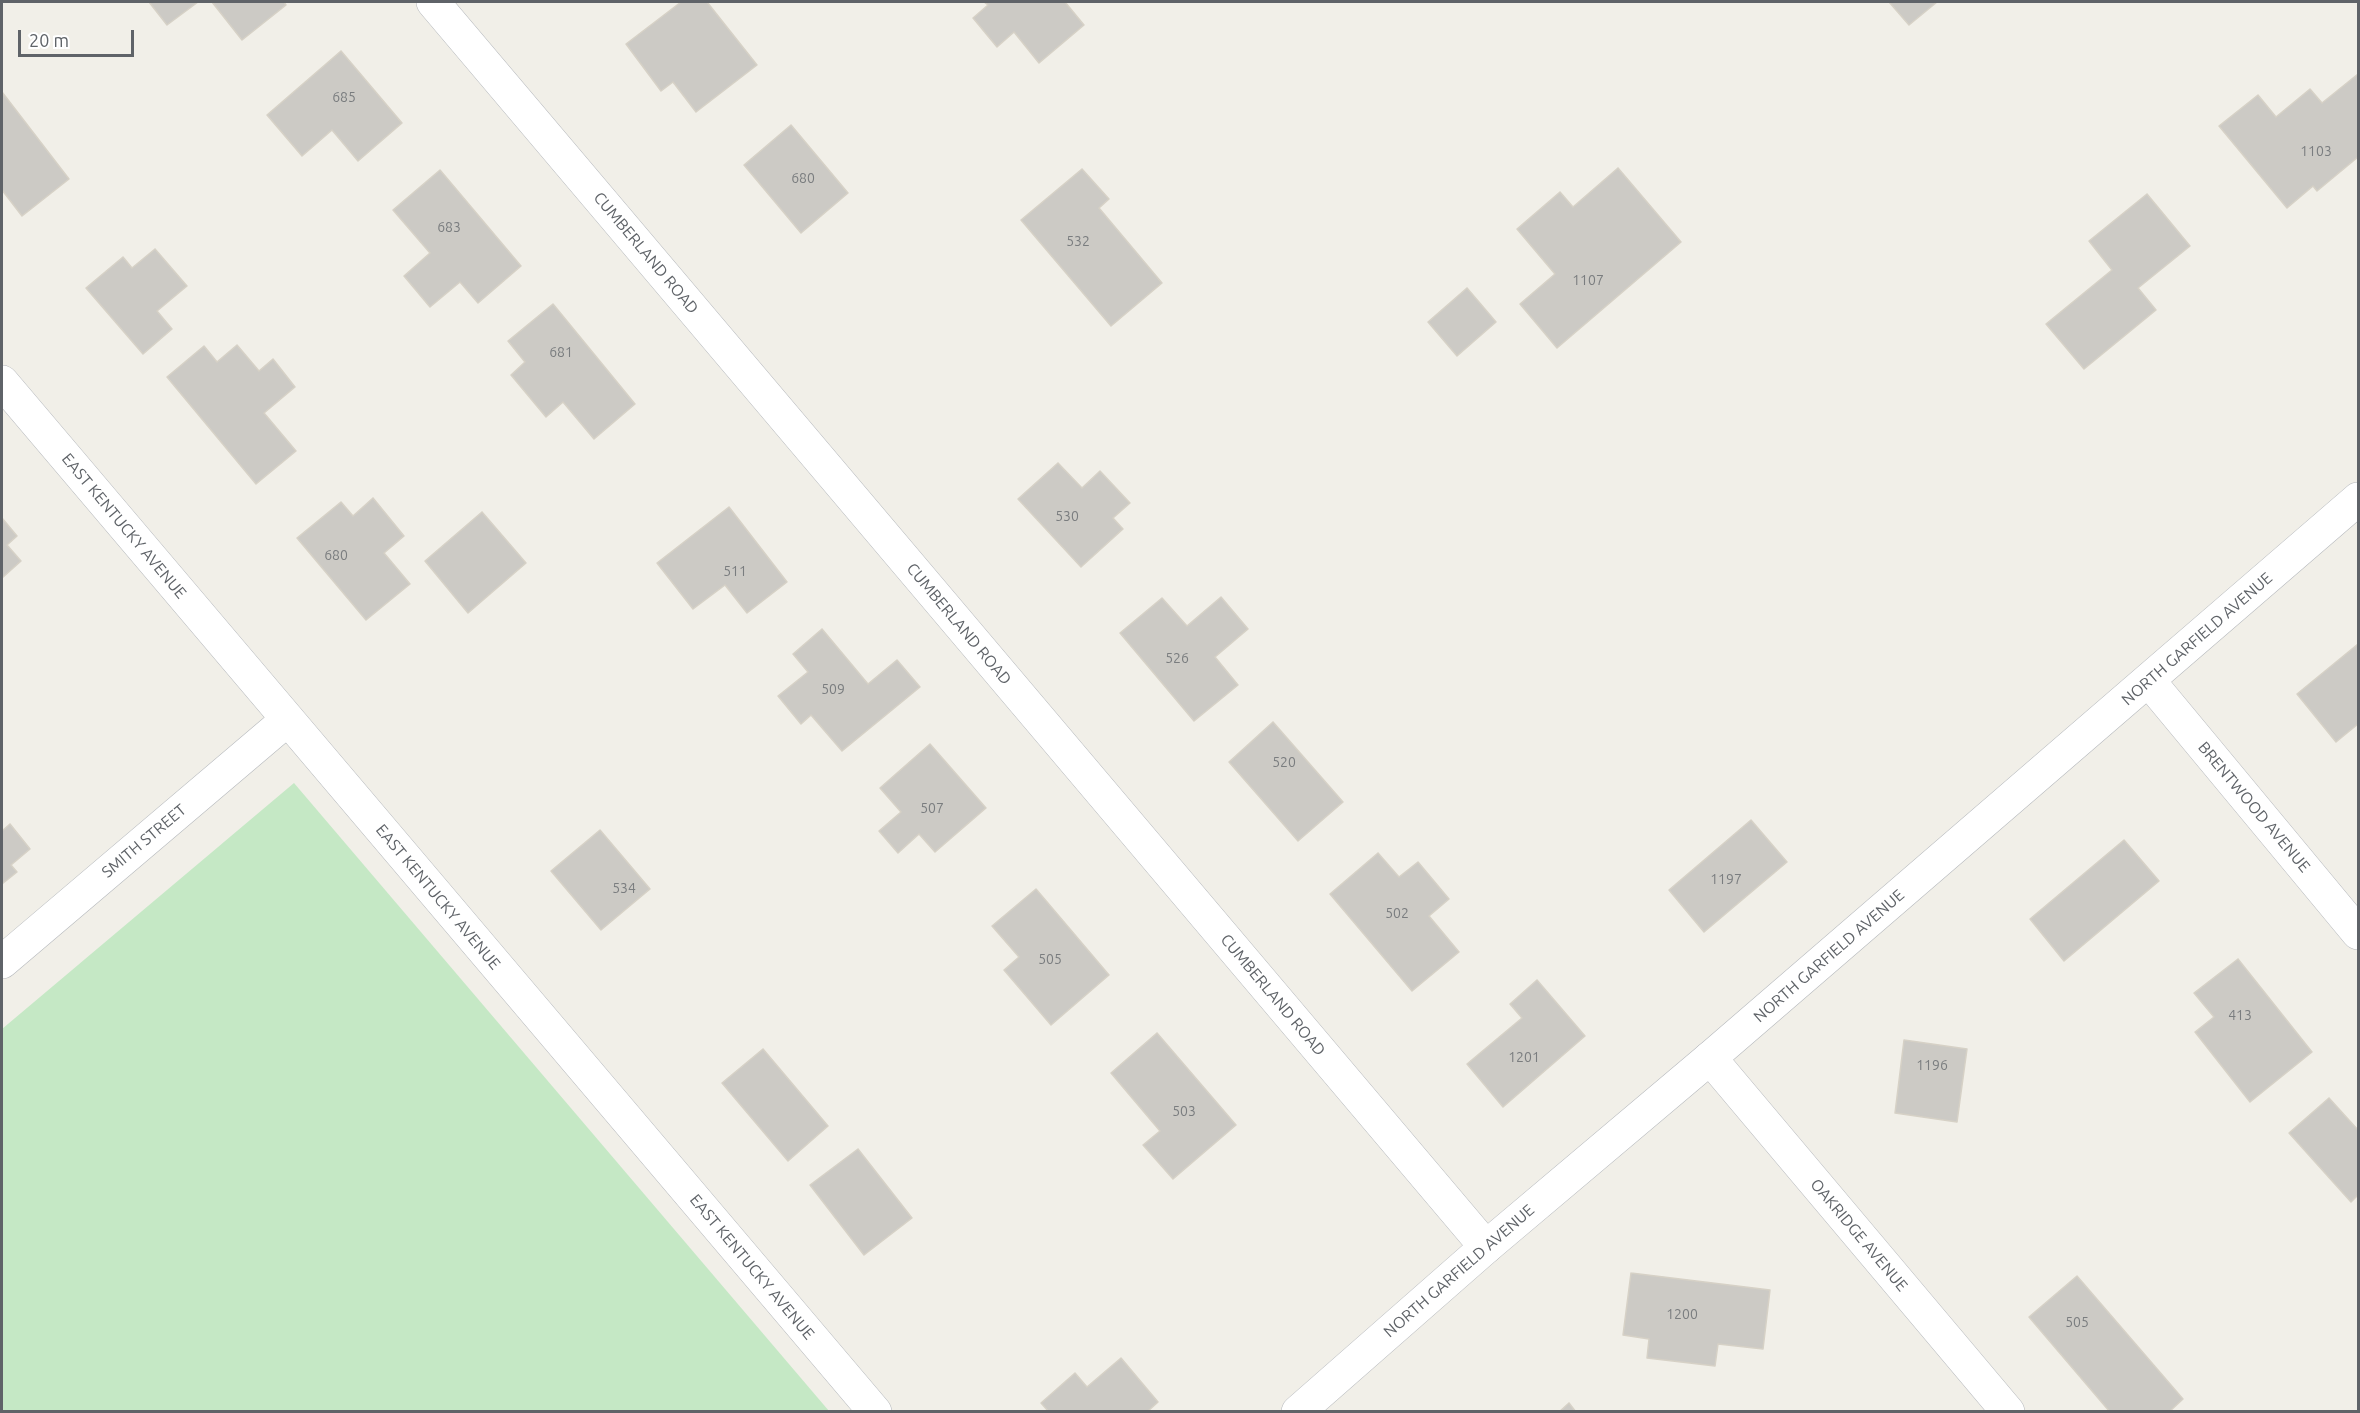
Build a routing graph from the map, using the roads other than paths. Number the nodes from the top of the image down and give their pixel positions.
1 (433, 2) edge
2 (2, 382) edge
3 (2358, 498) edge
4 (2149, 681) junction
5 (287, 720) junction
6 (2358, 933) edge
7 (2, 962) edge
8 (1710, 1058) junction
9 (1486, 1247) junction
10 (874, 1412) edge
11 (1298, 1412) edge
12 (2008, 1412) edge

1 - 9 street, CUMBERLAND ROAD
2 - 5 street, EAST KENTUCKY AVENUE
3 - 4 street, NORTH GARFIELD AVENUE
4 - 6 street, BRENTWOOD AVENUE
4 - 8 street, NORTH GARFIELD AVENUE
5 - 7 street, SMITH STREET
5 - 10 street, EAST KENTUCKY AVENUE
8 - 9 street, NORTH GARFIELD AVENUE
8 - 12 street, OAKRIDGE AVENUE
9 - 11 street, NORTH GARFIELD AVENUE

